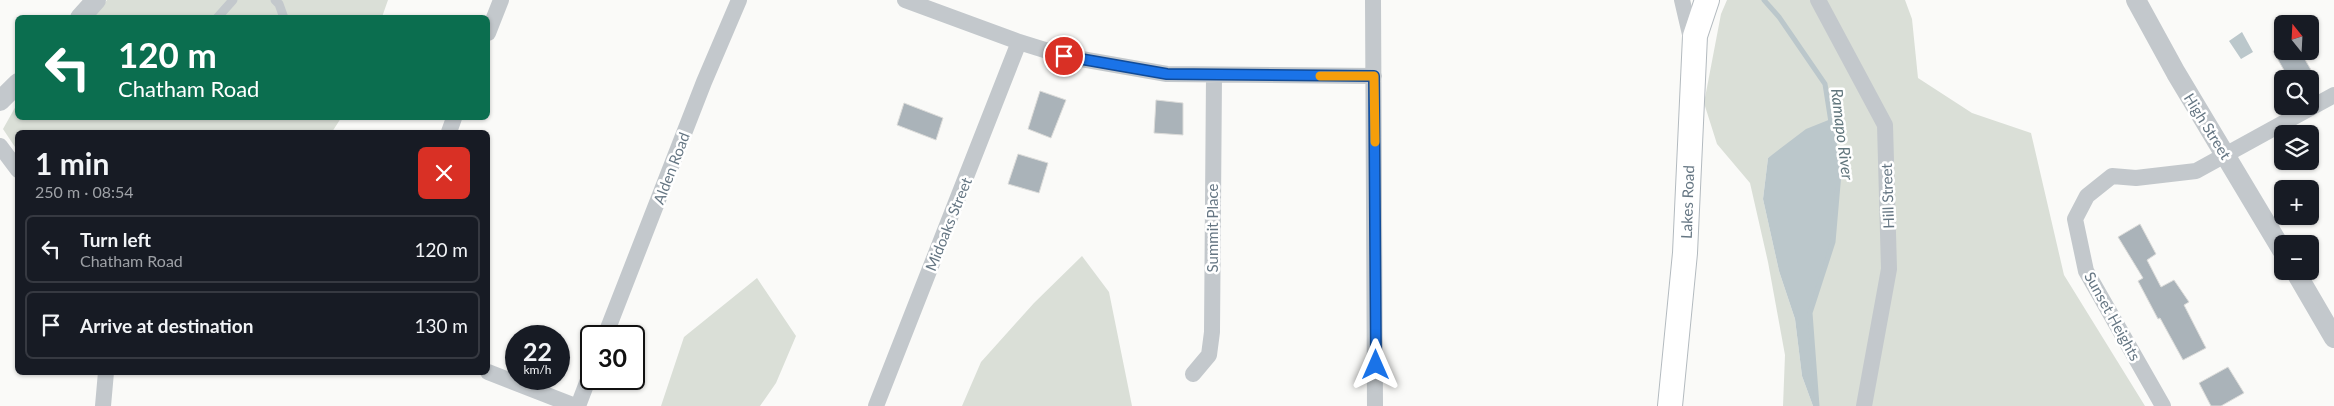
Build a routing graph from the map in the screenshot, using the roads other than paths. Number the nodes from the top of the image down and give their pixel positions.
1 (96, 0) edge
2 (233, 0) edge
3 (275, 0) edge
4 (501, 0) edge
5 (739, 0) edge
6 (905, 0) edge
7 (1373, 0) edge
8 (1682, 0) edge
9 (1707, 0) edge
10 (1818, 0) edge
11 (2136, 0) edge
12 (83, 15) edge
13 (220, 15) edge
14 (283, 15) edge
15 (490, 28) edge
16 (1019, 42) junction
17 (1694, 50) junction
18 (1214, 76) junction
19 (1374, 76) junction
20 (15, 86) edge
21 (2334, 95) edge
22 (1, 98) edge
23 (0, 146) edge
24 (2227, 155) junction
25 (15, 166) edge
26 (2274, 236) edge
27 (2300, 280) edge
28 (609, 325) edge
29 (2334, 338) edge
30 (490, 373) edge
31 (1193, 374) dead end
32 (106, 375) edge
33 (583, 390) edge
34 (103, 406) edge
35 (576, 406) edge
36 (876, 406) edge
37 (1375, 406) edge
38 (1670, 406) edge
39 (1864, 406) edge
40 (2162, 406) edge

1 - 12 street
2 - 13 lane
3 - 14 lane
4 - 15 street
5 - 28 street, Alden Road
6 - 16 street
7 - 19 street
8 - 17 street
9 - 17 main road, Lakes Road
10 - 39 street, Hill Street
11 - 24 street, High Street
16 - 18 street
16 - 36 street, Midoaks Street
17 - 38 main road, Lakes Road
18 - 19 street
18 - 31 street, Summit Place
19 - 37 street
20 - 22 street
21 - 24 street, Sunset Heights
23 - 25 street
24 - 26 street, High Street
24 - 40 street, Sunset Heights
27 - 29 street
30 - 35 street
32 - 34 street
33 - 35 street

